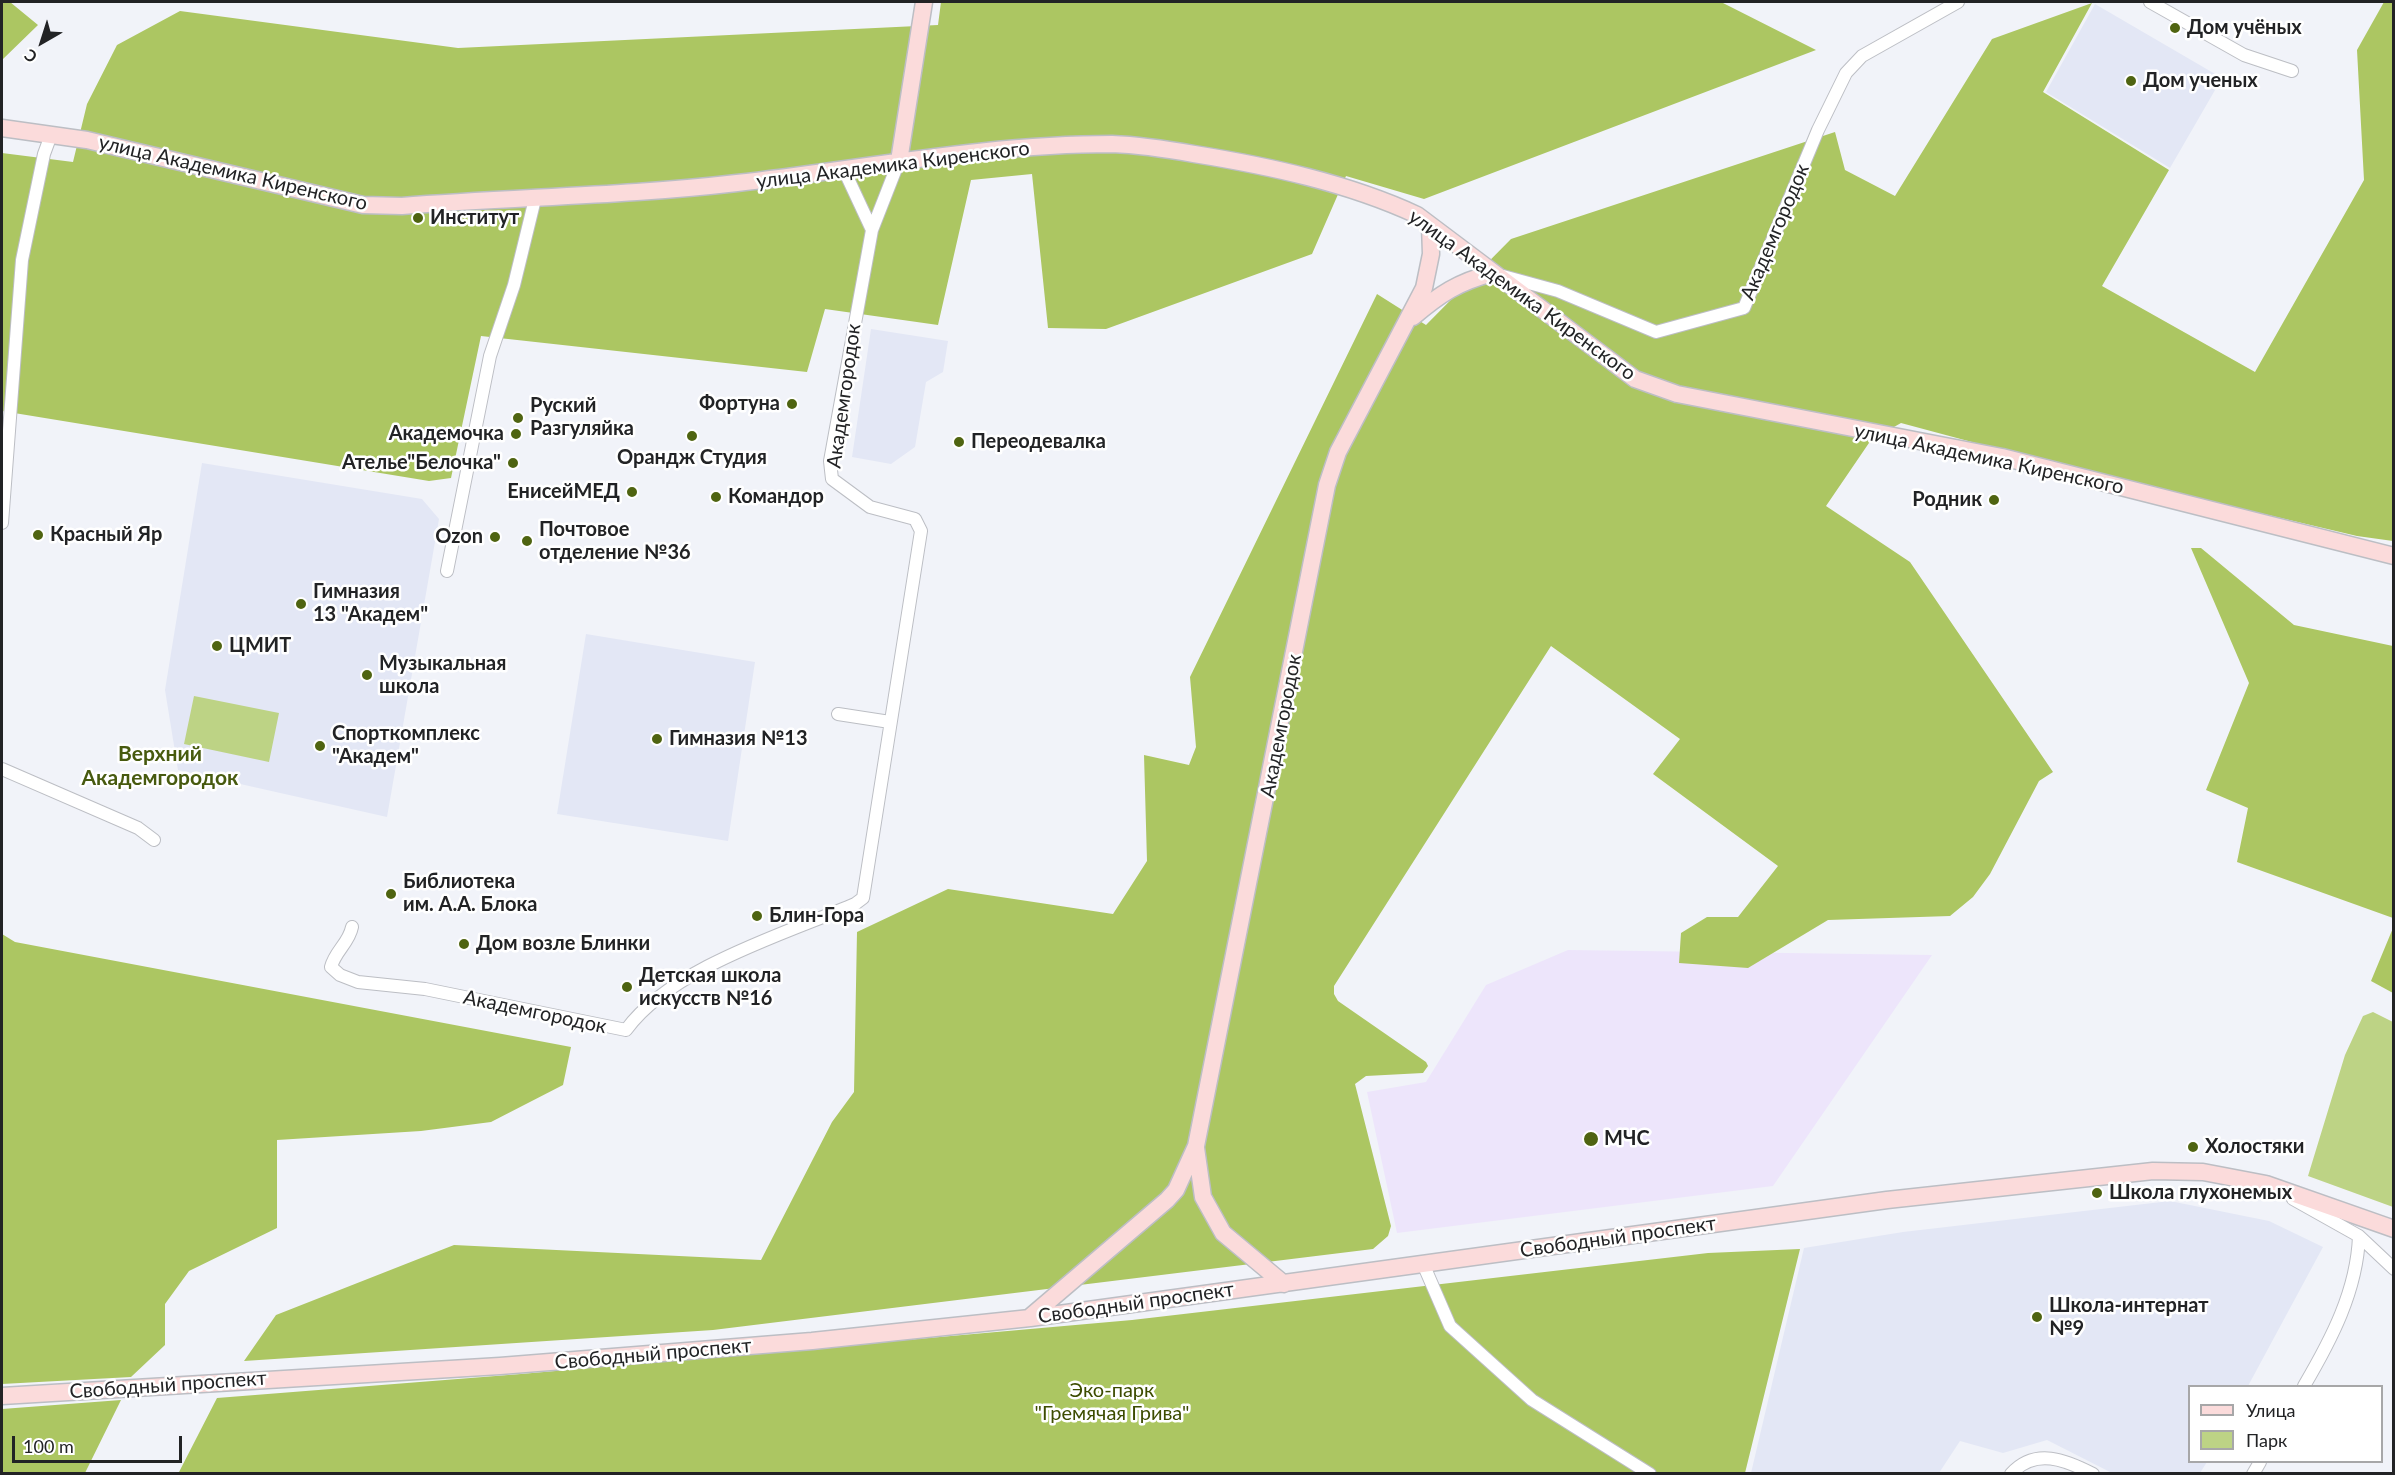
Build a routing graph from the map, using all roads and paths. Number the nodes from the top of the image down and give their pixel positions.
1 (924, 2) edge
2 (1958, 2) edge
3 (2150, 2) edge
4 (2292, 71) dead end
5 (2, 128) edge
6 (51, 135) junction
7 (899, 161) junction
8 (844, 170) junction
9 (535, 199) junction
10 (1430, 225) junction
11 (872, 230) junction
12 (1493, 273) junction
13 (1407, 321) junction
14 (2, 507) edge
15 (2, 523) edge
16 (2394, 556) edge
17 (447, 571) dead end
18 (838, 714) dead end
19 (890, 722) junction
20 (2, 768) edge
21 (154, 840) dead end
22 (352, 927) dead end
23 (1196, 1146) junction
24 (2266, 1184) junction
25 (2394, 1229) edge
26 (2359, 1236) junction
27 (1424, 1266) junction
28 (2394, 1269) edge
29 (1284, 1284) junction
30 (1030, 1318) junction
31 (2305, 1385) edge
32 (2, 1396) edge
33 (1650, 1473) edge
34 (2011, 1473) edge
35 (2093, 1473) edge

1 - 7 main road, Академгородок
2 - 12 street, Академгородок
3 - 4 street
5 - 6 main road, улица Академика Киренского
6 - 9 main road, улица Академика Киренского
6 - 14 street
7 - 8 main road, улица Академика Киренского
7 - 10 main road, улица Академика Киренского
7 - 11 street, Академгородок
8 - 9 main road, улица Академика Киренского
8 - 11 street
9 - 17 street
10 - 12 main road, улица Академика Киренского
10 - 13 main road, Академгородок
11 - 19 street, Академгородок
12 - 13 main road
12 - 16 main road, улица Академика Киренского
13 - 23 main road, Академгородок
14 - 15 street
18 - 19 street
19 - 22 street, Академгородок
20 - 21 street
23 - 29 main road
23 - 30 main road
24 - 25 main road, Свободный проспект
24 - 26 street
24 - 27 main road, Свободный проспект
26 - 28 street
26 - 31 street
27 - 29 main road, Свободный проспект
27 - 33 street
29 - 30 main road, Свободный проспект
30 - 32 main road, Свободный проспект
34 - 35 street

